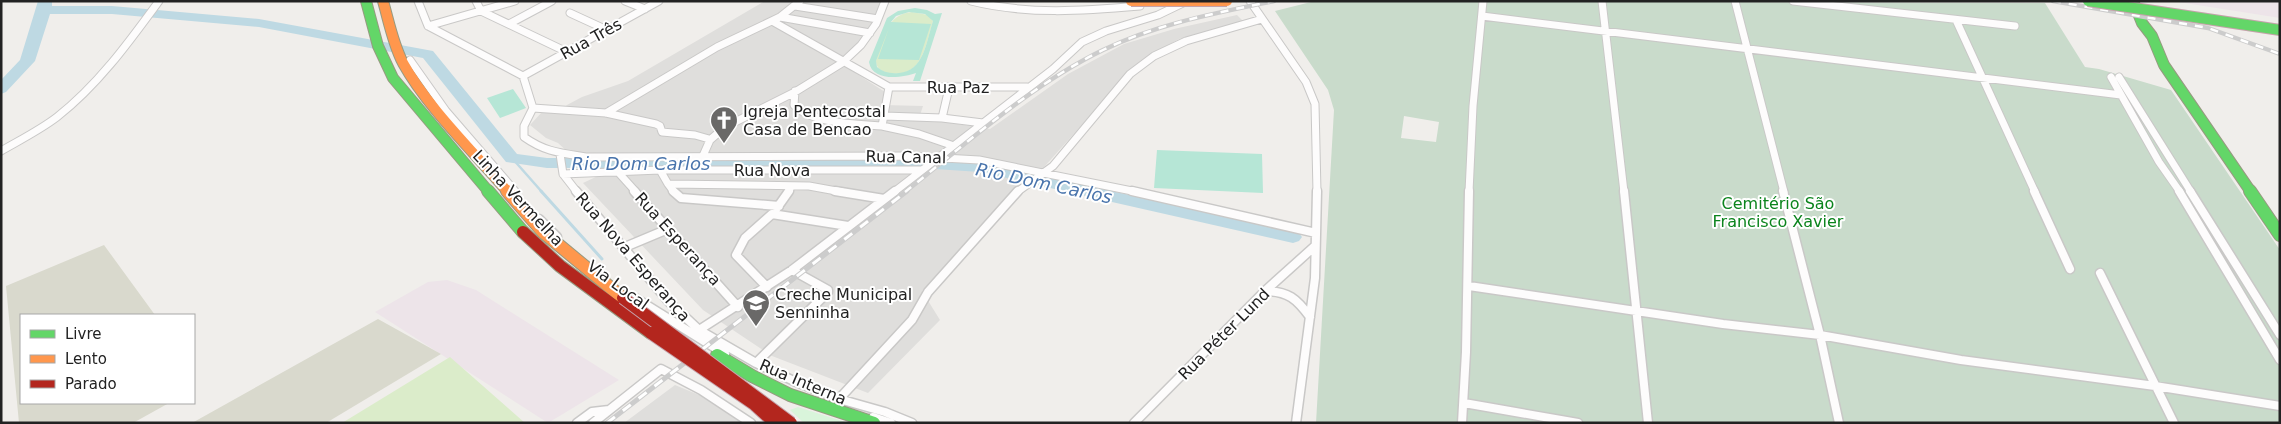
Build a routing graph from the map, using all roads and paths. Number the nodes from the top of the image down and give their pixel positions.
1 (159, 1) edge
2 (418, 1) edge
3 (476, 1) edge
4 (516, 1) edge
5 (552, 1) edge
6 (625, 1) edge
7 (659, 1) edge
8 (876, 1) edge
9 (971, 1) edge
10 (1130, 1) edge
11 (1200, 1) edge
12 (1227, 1) edge
13 (1250, 1) edge
14 (1483, 1) edge
15 (1602, 1) edge
16 (1735, 1) edge
17 (1793, 1) edge
18 (2088, 1) edge
19 (2133, 1) edge
20 (383, 2) edge
21 (885, 2) edge
22 (1183, 3) junction
23 (366, 4) edge
24 (797, 4) edge
25 (645, 9) junction
26 (481, 11) junction
27 (570, 13) dead end
28 (1482, 16) junction
29 (780, 17) junction
30 (878, 19) junction
31 (1262, 19) junction
32 (1956, 20) junction
33 (772, 21) junction
34 (509, 24) junction
35 (428, 26) junction
36 (2015, 26) dead end
37 (607, 30) junction
38 (2280, 30) edge
39 (1606, 32) junction
40 (870, 33) junction
41 (1748, 49) junction
42 (567, 52) junction
43 (410, 60) dead end
44 (844, 63) junction
45 (523, 76) junction
46 (1984, 78) junction
47 (889, 87) junction
48 (1027, 87) junction
49 (949, 88) junction
50 (795, 91) junction
51 (2122, 95) junction
52 (533, 108) junction
53 (606, 113) junction
54 (884, 116) junction
55 (942, 118) junction
56 (983, 124) junction
57 (882, 126) junction
58 (709, 139) junction
59 (954, 146) junction
60 (1, 151) edge
61 (561, 156) junction
62 (702, 158) junction
63 (935, 159) junction
64 (923, 168) junction
65 (660, 170) junction
66 (563, 172) junction
67 (618, 172) junction
68 (1041, 175) junction
69 (668, 184) junction
70 (791, 187) junction
71 (884, 199) junction
72 (779, 206) junction
73 (772, 214) junction
74 (848, 226) junction
75 (668, 229) junction
76 (1316, 233) junction
77 (2280, 235) edge
78 (1315, 246) junction
79 (625, 247) junction
80 (2070, 269) dead end
81 (792, 270) junction
82 (2100, 273) dead end
83 (1469, 286) junction
84 (767, 287) junction
85 (1265, 291) junction
86 (622, 298) junction
87 (738, 307) junction
88 (1638, 312) junction
89 (1310, 317) junction
90 (699, 330) junction
91 (1820, 334) junction
92 (2280, 335) edge
93 (2280, 360) edge
94 (756, 363) junction
95 (2155, 386) junction
96 (839, 399) junction
97 (1464, 403) junction
98 (2280, 406) edge
99 (609, 410) junction
100 (577, 423) edge
101 (593, 423) edge
102 (751, 423) edge
103 (775, 423) edge
104 (791, 423) edge
105 (874, 423) edge
106 (891, 423) edge
107 (912, 423) edge
108 (1134, 423) edge
109 (1296, 423) edge
110 (1462, 423) edge
111 (1578, 423) edge
112 (1648, 423) edge
113 (1840, 423) edge
114 (2174, 423) edge

1 - 60 street
2 - 35 street
3 - 26 street
4 - 26 street
5 - 34 street
6 - 25 street
7 - 25 street, Rua Três
8 - 21 street
9 - 22 street
10 - 12 main road, bridge
11 - 22 street
13 - 31 street
14 - 28 street
15 - 39 street
16 - 41 street
17 - 32 street
18 - 38 main road, bridge
19 - 77 main road
20 - 86 main road, Linha Vermelha
21 - 30 street
22 - 48 street
23 - 103 main road, Linha Vermelha, bridge
24 - 29 street
24 - 30 street
25 - 37 street, Rua Três
26 - 34 street
26 - 35 street
27 - 37 street
28 - 39 street
28 - 83 street
29 - 33 street
29 - 40 street
30 - 40 street
31 - 68 street
31 - 76 street
32 - 36 street
32 - 46 street
33 - 44 street
33 - 53 street
34 - 42 street
35 - 45 street
37 - 42 street, Rua Três
39 - 41 street
39 - 88 street
40 - 44 street
41 - 46 street
41 - 91 street
42 - 45 street, Rua Três
43 - 106 street, Via Local
44 - 47 street
44 - 50 street
45 - 52 street
46 - 51 street
46 - 80 street
47 - 49 street, Rua Paz
47 - 54 street
48 - 49 street, Rua Paz
48 - 56 street
49 - 55 street
50 - 57 street
50 - 58 street
51 - 92 street
51 - 93 street
52 - 53 street
52 - 61 street, Rua Canal
53 - 58 street
54 - 55 street
54 - 57 street
55 - 56 street
56 - 59 street
57 - 59 street
58 - 62 street
59 - 63 street
61 - 62 street, Rua Canal
61 - 66 street
62 - 63 street, Rua Canal
63 - 64 street
63 - 68 street, Rua Canal
64 - 65 street, Rua Nova
64 - 71 street
65 - 67 street, Rua Nova
65 - 69 street
66 - 67 street, Rua Nova
66 - 79 street, Rua Nova Esperança
67 - 75 street, Rua Esperança
68 - 76 street, Rua Canal
68 - 96 street
69 - 70 street
69 - 72 street
70 - 71 street
70 - 72 street
71 - 74 street
72 - 73 street
73 - 74 street
73 - 84 street
74 - 81 street
75 - 79 street
75 - 87 street, Rua Esperança
76 - 78 street
78 - 85 street, Rua Péter Lund
78 - 89 street
79 - 90 street, Rua Nova Esperança
81 - 84 street
81 - 94 street
82 - 95 street
83 - 88 street
83 - 97 street
84 - 87 street
85 - 89 street
85 - 108 street, Rua Péter Lund
86 - 104 main road, Linha Vermelha, bridge
86 - 105 main road, bridge
87 - 90 street
88 - 91 street
88 - 112 street
89 - 109 street
90 - 94 street, Rua Interna
91 - 95 street
91 - 113 street
94 - 96 street, Rua Interna
95 - 98 street
95 - 114 street
96 - 107 street, Rua Interna
97 - 110 street
97 - 111 street
99 - 100 street
99 - 101 street
99 - 102 street

